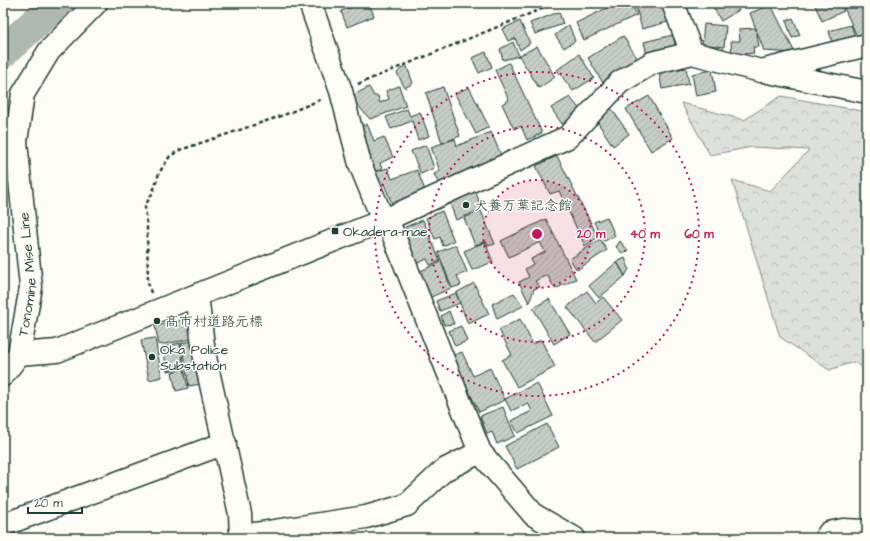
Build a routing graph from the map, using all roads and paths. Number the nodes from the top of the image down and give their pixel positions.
1 (96, 3) edge
2 (310, 3) edge
3 (556, 3) edge
4 (673, 3) edge
5 (867, 45) edge
6 (692, 53) junction
7 (761, 71) junction
8 (341, 92) junction
9 (867, 92) edge
10 (385, 219) junction
11 (197, 295) junction
12 (156, 311) junction
13 (19, 354) junction
14 (3, 374) edge
15 (225, 443) junction
16 (480, 452) junction
17 (3, 525) edge
18 (867, 531) edge
19 (241, 537) edge
20 (574, 538) edge
21 (826, 538) edge

1 - 13 street, Tonomine Mise Line
2 - 8 street
3 - 8 path
4 - 6 street
5 - 7 street
6 - 7 street
6 - 10 street
7 - 9 street
8 - 10 street
8 - 12 path
10 - 11 street
10 - 16 street
11 - 12 street
11 - 15 street
12 - 13 street
13 - 14 street, Tonomine Mise Line
15 - 17 street
15 - 19 street
16 - 19 street
16 - 20 street
18 - 21 street

